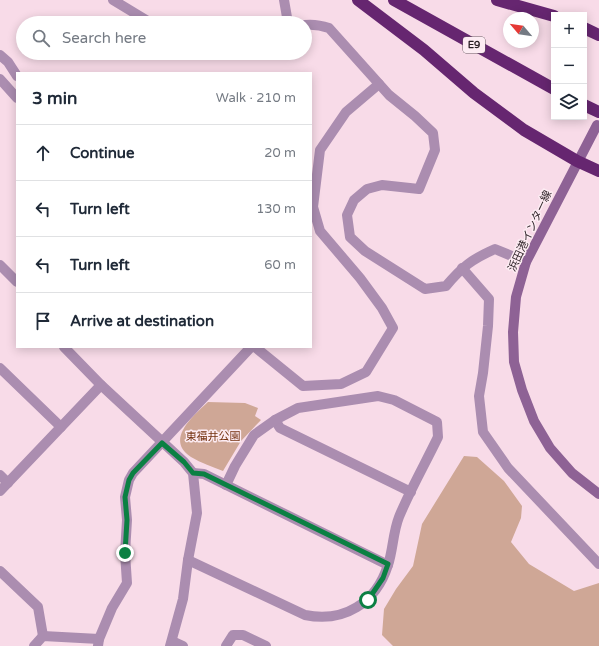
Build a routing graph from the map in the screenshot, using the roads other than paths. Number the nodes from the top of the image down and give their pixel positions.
1 (113, 0) edge
2 (284, 0) edge
3 (358, 0) edge
4 (394, 0) edge
5 (497, 0) edge
6 (551, 15) edge
7 (139, 16) edge
8 (287, 16) edge
9 (312, 24) edge
10 (587, 29) edge
11 (599, 35) edge
12 (0, 55) edge
13 (16, 74) edge
14 (0, 79) edge
15 (379, 84) junction
16 (551, 87) edge
17 (16, 97) edge
18 (587, 106) edge
19 (599, 112) edge
20 (597, 125) dead end
21 (577, 162) junction
22 (599, 171) edge
23 (312, 225) edge
24 (320, 230) junction
25 (526, 262) junction
26 (0, 265) edge
27 (462, 268) junction
28 (16, 281) edge
29 (65, 348) edge
30 (250, 348) edge
31 (256, 348) edge
32 (0, 368) edge
33 (101, 385) junction
34 (275, 420) junction
35 (61, 427) junction
36 (162, 443) junction
37 (193, 473) junction
38 (0, 475) edge
39 (8, 483) junction
40 (226, 485) junction
41 (0, 491) edge
42 (411, 492) junction
43 (599, 494) edge
44 (188, 560) junction
45 (388, 564) junction
46 (599, 564) edge
47 (0, 570) edge
48 (43, 636) junction
49 (98, 642) edge
50 (171, 643) edge
51 (34, 646) edge
52 (183, 646) edge
53 (226, 646) edge
54 (266, 646) edge

1 - 7 street
2 - 8 street
3 - 21 highway
4 - 16 highway, E9
5 - 6 highway
9 - 15 street
10 - 11 highway
12 - 13 street
14 - 17 street
15 - 24 street
15 - 27 street
18 - 19 highway
20 - 21 main road, 浜田港インター線
21 - 22 highway
21 - 25 main road, 浜田港インター線
23 - 24 street
24 - 31 street
25 - 27 street
25 - 43 main road, 浜田港インター線
26 - 28 street
27 - 46 street
29 - 33 street
30 - 36 street
32 - 35 street
33 - 35 street
33 - 36 street
34 - 40 street
34 - 42 street
34 - 42 street
35 - 39 street
36 - 37 street
36 - 49 street
37 - 40 street
37 - 44 street
38 - 39 street
39 - 41 street
40 - 45 street
42 - 45 street
44 - 45 street
44 - 50 street
47 - 48 street
48 - 49 street
48 - 51 street
50 - 52 street
53 - 54 street

